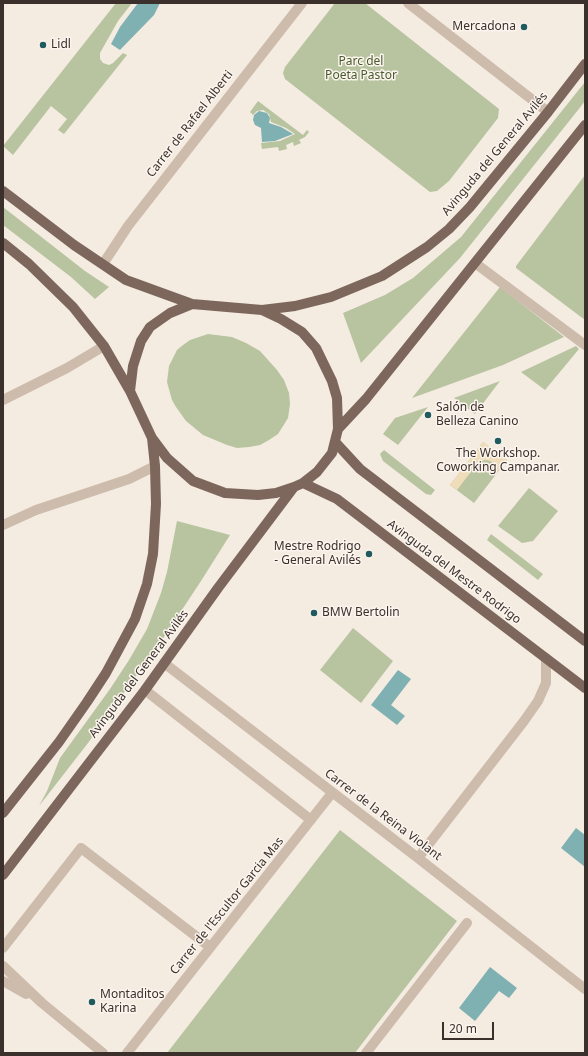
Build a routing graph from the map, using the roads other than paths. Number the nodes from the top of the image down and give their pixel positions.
1 (302, 3) edge
2 (408, 3) edge
3 (585, 64) edge
4 (548, 112) junction
5 (585, 125) edge
6 (3, 191) edge
7 (3, 243) edge
8 (475, 263) junction
9 (103, 264) junction
10 (192, 304) junction
11 (262, 310) junction
12 (585, 345) edge
13 (104, 346) junction
14 (130, 391) junction
15 (3, 400) edge
16 (338, 429) junction
17 (152, 438) junction
18 (336, 443) junction
19 (155, 466) junction
20 (299, 485) junction
21 (3, 526) edge
22 (585, 640) edge
23 (546, 658) junction
24 (164, 663) junction
25 (585, 688) edge
26 (145, 690) junction
27 (332, 793) junction
28 (3, 813) edge
29 (311, 820) junction
30 (418, 858) junction
31 (3, 875) edge
32 (467, 923) dead end
33 (210, 947) junction
34 (3, 948) edge
35 (3, 966) edge
36 (3, 981) edge
37 (585, 989) edge
38 (42, 1003) junction
39 (103, 1053) edge
40 (127, 1053) edge
41 (366, 1053) edge

1 - 9 street, Carrer de Rafael Alberti
2 - 4 street
3 - 4 main road, Avinguda del General Avilés
4 - 11 main road, Avinguda del General Avilés
5 - 8 main road
6 - 9 main road
7 - 13 main road
8 - 12 street
8 - 16 main road
9 - 10 main road
10 - 11 main road
10 - 14 main road
11 - 16 main road
13 - 14 main road
13 - 15 street
14 - 17 main road
16 - 18 main road
17 - 19 main road, Avinguda del General Avilés
17 - 20 main road
18 - 20 main road
18 - 22 main road, Avinguda del Mestre Rodrigo
19 - 21 street
19 - 28 main road, Avinguda del General Avilés
20 - 23 main road, Avinguda del Mestre Rodrigo
20 - 24 main road, Avinguda del General Avilés
23 - 25 main road, Avinguda del Mestre Rodrigo
23 - 30 street
24 - 26 main road, Avinguda del General Avilés
24 - 27 street, Carrer de la Reina Violant
26 - 29 street
26 - 31 main road, Avinguda del General Avilés
27 - 29 street, Carrer de l'Escultor Garcia Mas
27 - 30 street, Carrer de la Reina Violant
29 - 33 street, Carrer de l'Escultor Garcia Mas
30 - 37 street, Carrer de la Reina Violant
32 - 41 street
33 - 34 street
33 - 40 street, Carrer de l'Escultor Garcia Mas
35 - 38 street
36 - 38 street
38 - 39 street

